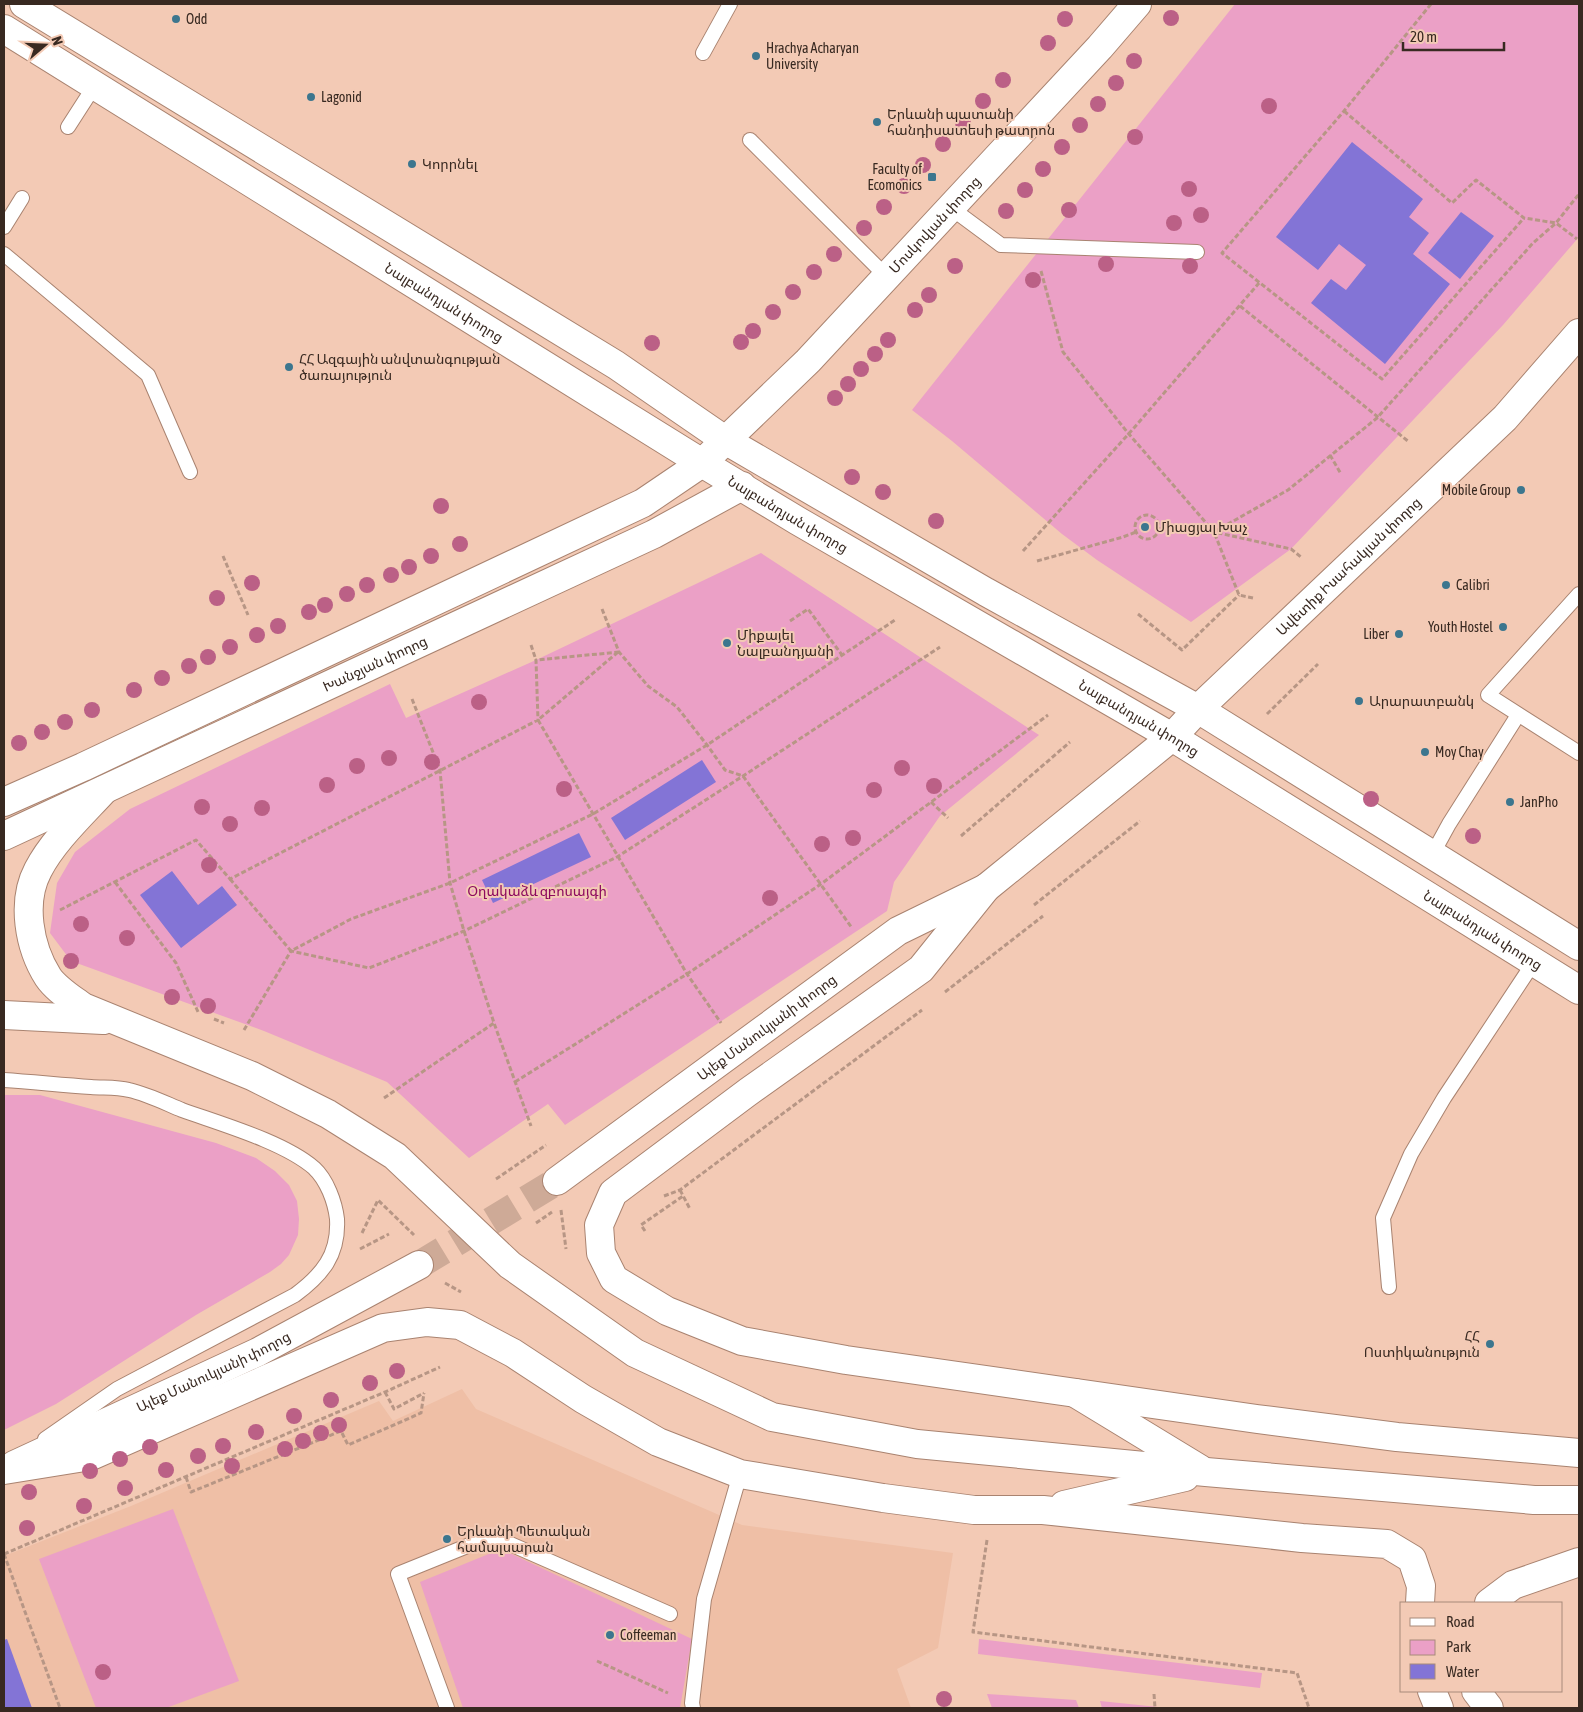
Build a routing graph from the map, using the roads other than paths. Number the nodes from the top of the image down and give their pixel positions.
1 (24, 4) edge
2 (730, 4) edge
3 (1137, 4) edge
4 (4, 29) edge
5 (703, 53) dead end
6 (95, 85) junction
7 (68, 127) dead end
8 (750, 140) dead end
9 (22, 198) dead end
10 (951, 208) junction
11 (4, 227) edge
12 (1197, 252) dead end
13 (4, 254) edge
14 (887, 277) junction
15 (1579, 333) edge
16 (725, 440) junction
17 (702, 464) junction
18 (190, 472) dead end
19 (742, 486) junction
20 (1579, 594) edge
21 (1198, 709) junction
22 (1518, 715) junction
23 (1172, 736) junction
24 (1579, 753) edge
25 (104, 790) junction
26 (4, 802) edge
27 (4, 836) edge
28 (1432, 854) junction
29 (986, 888) junction
30 (1579, 946) edge
31 (1534, 962) junction
32 (1579, 990) edge
33 (4, 1015) edge
34 (117, 1021) junction
35 (4, 1080) edge
36 (557, 1181) tunnel mouth
37 (430, 1273) tunnel mouth
38 (1389, 1287) dead end
39 (1075, 1393) junction
40 (1579, 1453) edge
41 (4, 1469) edge
42 (1206, 1472) junction
43 (740, 1474) junction
44 (1579, 1500) edge
45 (1043, 1510) junction
46 (1579, 1562) edge
47 (1420, 1602) edge
48 (1490, 1602) edge
49 (670, 1614) dead end
50 (1432, 1692) edge
51 (1477, 1692) edge
52 (692, 1706) edge
53 (447, 1708) edge
54 (1439, 1708) edge
55 (1489, 1708) edge

1 - 16 main road
2 - 5 lane
3 - 10 main road, Մոսկովյան փողոց
4 - 6 main road, Նալբանդյան փողոց
6 - 7 lane
6 - 17 main road, Նալբանդյան փողոց
8 - 14 lane
9 - 11 lane
10 - 12 lane
10 - 14 main road, Մոսկովյան փողոց
13 - 18 lane
14 - 16 main road, Մոսկովյան փողոց
15 - 21 main road, Ավետիք Իսահակյան փողոց
16 - 17 main road
16 - 21 main road
17 - 19 main road, Նալբանդյան փողոց
17 - 26 main road
19 - 23 main road, Նալբանդյան փողոց
19 - 25 main road, Խանջյան փողոց
20 - 22 lane
21 - 23 main road, Ալեք Մանուկյանի փողոց
21 - 28 main road
22 - 24 lane
22 - 28 lane
23 - 29 main road, Ալեք Մանուկյանի փողոց
23 - 31 main road, Նալբանդյան փողոց
25 - 27 main road, Խանջյան փողոց
25 - 34 main road
28 - 30 main road
29 - 36 main road, Ալեք Մանուկյանի փողոց
29 - 39 main road, Ալեք Մանուկյանի փողոց
31 - 32 main road, Նալբանդյան փողոց
31 - 38 lane
33 - 34 main road
34 - 42 main road
35 - 41 lane
37 - 41 main road, Ալեք Մանուկյանի փողոց
39 - 40 main road
39 - 42 main road
41 - 43 main road
42 - 44 main road
42 - 45 main road
43 - 45 main road
43 - 52 lane
45 - 47 main road
46 - 48 main road
49 - 53 lane
50 - 54 main road
51 - 55 main road

